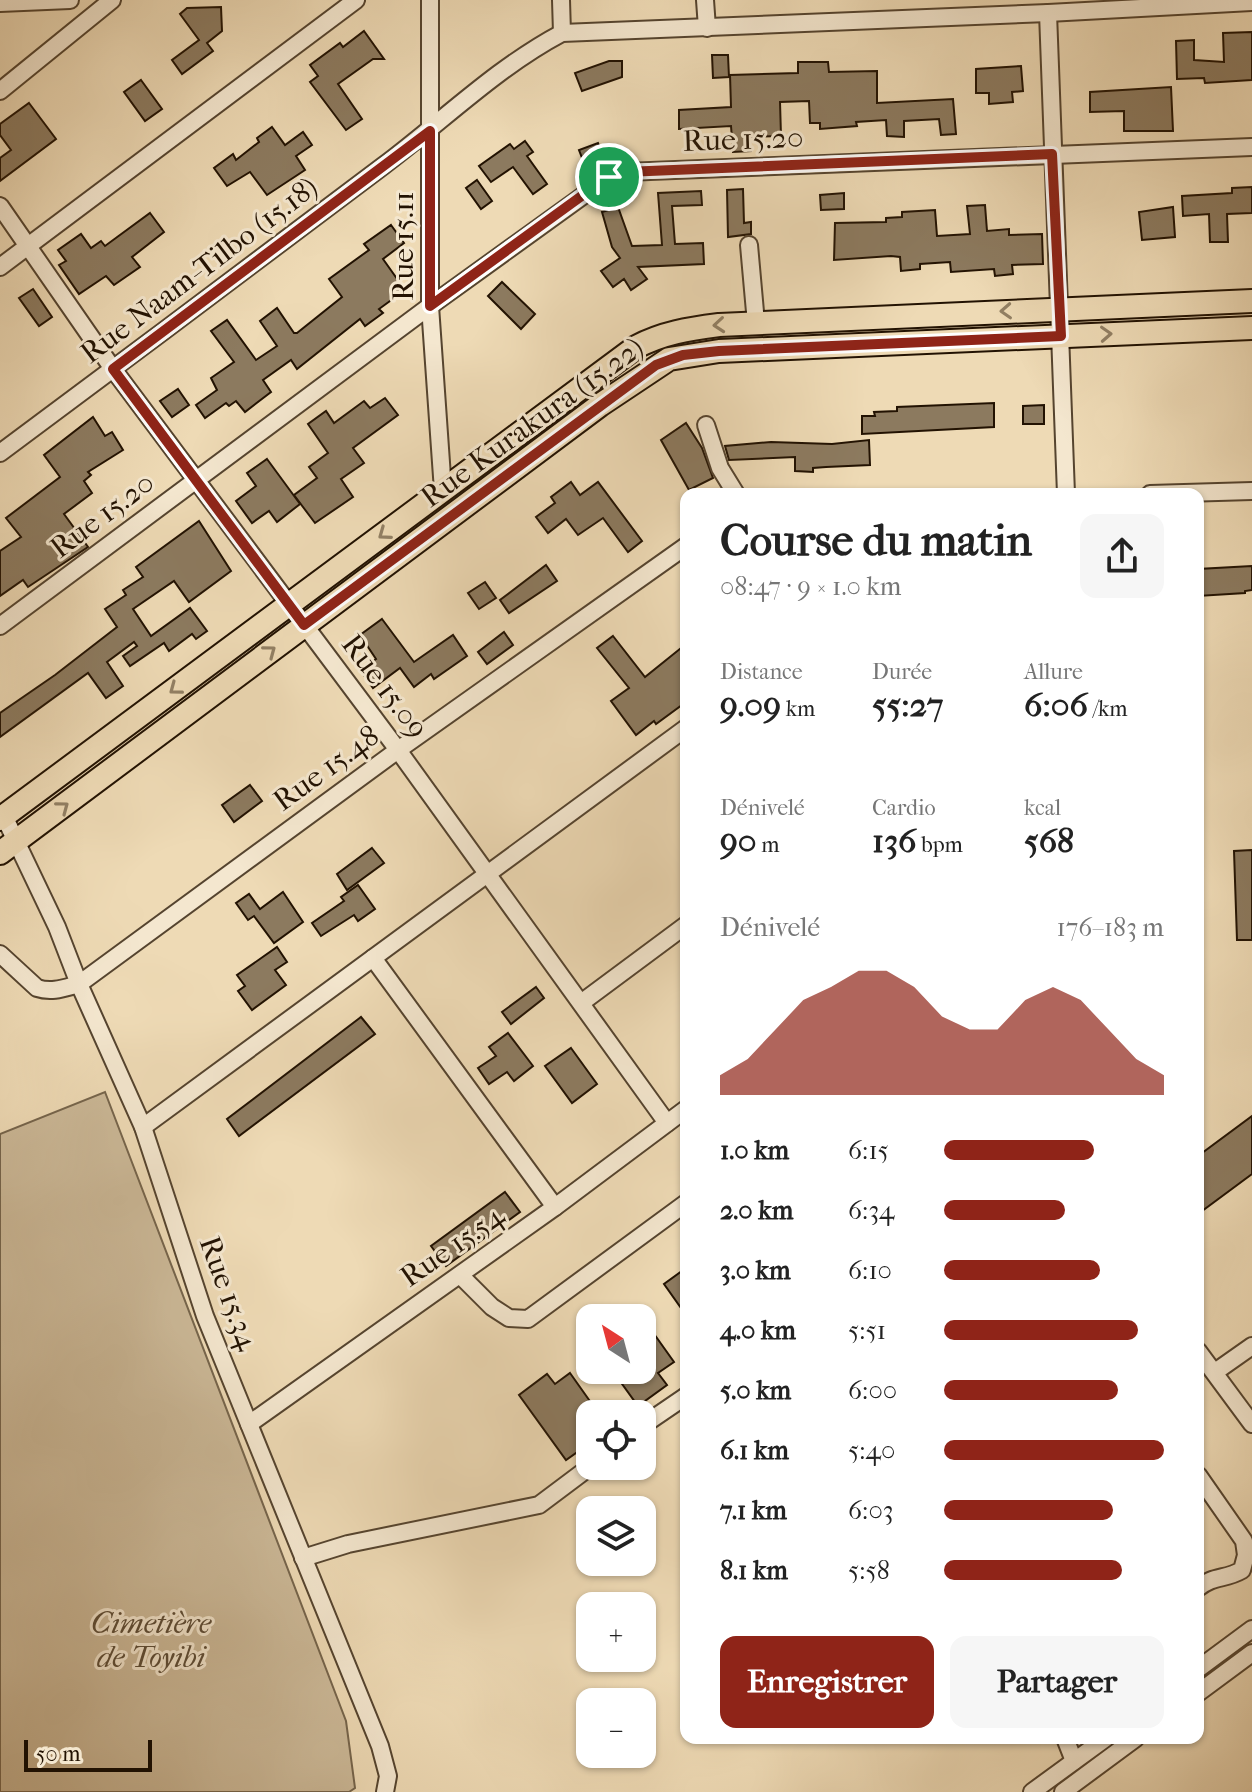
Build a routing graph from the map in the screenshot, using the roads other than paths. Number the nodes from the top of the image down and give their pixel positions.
1 (70, 0) edge
2 (112, 0) edge
3 (356, 0) edge
4 (430, 0) edge
5 (561, 0) edge
6 (705, 0) edge
7 (1245, 2) edge
8 (0, 3) edge
9 (1048, 13) junction
10 (707, 28) junction
11 (562, 33) junction
12 (0, 91) edge
13 (430, 131) junction
14 (1252, 147) edge
15 (1052, 154) junction
16 (0, 206) edge
17 (30, 245) junction
18 (749, 245) dead end
19 (0, 267) edge
20 (1252, 301) edge
21 (430, 306) junction
22 (1060, 308) junction
23 (756, 323) junction
24 (1252, 328) edge
25 (1061, 336) junction
26 (113, 369) junction
27 (706, 425) dead end
28 (0, 453) edge
29 (195, 480) junction
30 (732, 488) edge
31 (1066, 488) edge
32 (443, 491) junction
33 (1252, 491) edge
34 (1204, 492) edge
35 (680, 550) edge
36 (288, 604) junction
37 (304, 625) junction
38 (0, 626) edge
39 (680, 732) edge
40 (398, 750) junction
41 (2, 818) edge
42 (8, 847) edge
43 (488, 875) junction
44 (680, 929) edge
45 (0, 954) edge
46 (373, 958) junction
47 (79, 984) junction
48 (581, 1003) junction
49 (680, 1113) edge
50 (667, 1123) junction
51 (143, 1127) junction
52 (555, 1207) junction
53 (680, 1207) edge
54 (460, 1275) junction
55 (1252, 1346) edge
56 (1204, 1358) edge
57 (1215, 1372) junction
58 (680, 1400) edge
59 (656, 1416) edge
60 (249, 1424) junction
61 (1252, 1424) edge
62 (576, 1477) edge
63 (1204, 1484) edge
64 (303, 1558) junction
65 (1204, 1583) edge
66 (1252, 1629) edge
67 (1252, 1653) edge
68 (1204, 1665) edge
69 (1204, 1689) edge
70 (1066, 1744) edge
71 (1098, 1744) edge
72 (1128, 1744) edge
73 (1071, 1764) junction
74 (1076, 1786) edge
75 (385, 1792) edge
76 (1032, 1792) edge
77 (1063, 1792) edge

1 - 8 street
2 - 12 street
3 - 17 street
4 - 13 street, Rue 15.11
5 - 11 street
6 - 10 street
7 - 9 street
9 - 10 street
9 - 15 street
10 - 11 street
11 - 13 street, Rue Naam-Tilbo (15.18)
13 - 21 street, Rue 15.11
13 - 26 street, Rue Naam-Tilbo (15.18)
14 - 15 street, Rue 15.20
15 - 21 street, Rue 15.20
15 - 22 street
16 - 17 street, Rue 15.09
17 - 19 street
17 - 26 street, Rue 15.09
18 - 23 street
20 - 22 main road, Rue Kurakura (15.22)
21 - 29 street, Rue 15.20
21 - 32 street, Rue 15.11
22 -> 23 main road, Rue Kurakura (15.22)
22 - 25 street
23 -> 32 main road, Rue Kurakura (15.22)
25 -> 24 main road, Rue Kurakura (15.22)
25 - 31 street
25 - 37 main road, Rue Kurakura (15.22)
26 - 28 street, Rue Naam-Tilbo (15.18)
26 - 29 street, Rue 15.09
27 - 30 street
29 - 36 street, Rue 15.09
29 - 38 street, Rue 15.20
32 -> 36 main road, Rue Kurakura (15.22)
33 - 34 street
35 - 40 street, Rue 15.48
36 - 37 street, Rue 15.09
36 -> 41 main road, Rue Kurakura (15.22)
37 - 40 street, Rue 15.09
42 -> 37 main road, Rue Kurakura (15.22)
39 - 43 street
40 - 43 street, Rue 15.09
40 - 47 street, Rue 15.48
41 - 42 street, Rue 15.34
42 - 47 street, Rue 15.34
43 - 46 street
43 - 48 street, Rue 15.09
44 - 48 street
45 - 47 street
46 - 51 street
46 - 52 street
47 - 51 street, Rue 15.34
48 - 50 street, Rue 15.09
49 - 50 street, Rue 15.54
50 - 52 street, Rue 15.54
51 - 60 street, Rue 15.34
52 - 54 street, Rue 15.54
53 - 54 street
54 - 60 street, Rue 15.54
55 - 57 street
56 - 57 street
57 - 61 street
58 - 59 street
60 - 64 street, Rue 15.34
62 - 64 street
63 - 65 street
64 - 75 street, Rue 15.34
66 - 68 street
67 - 69 street
70 - 73 street
71 - 73 street
72 - 74 street
73 - 74 street
73 - 76 street
74 - 77 street

